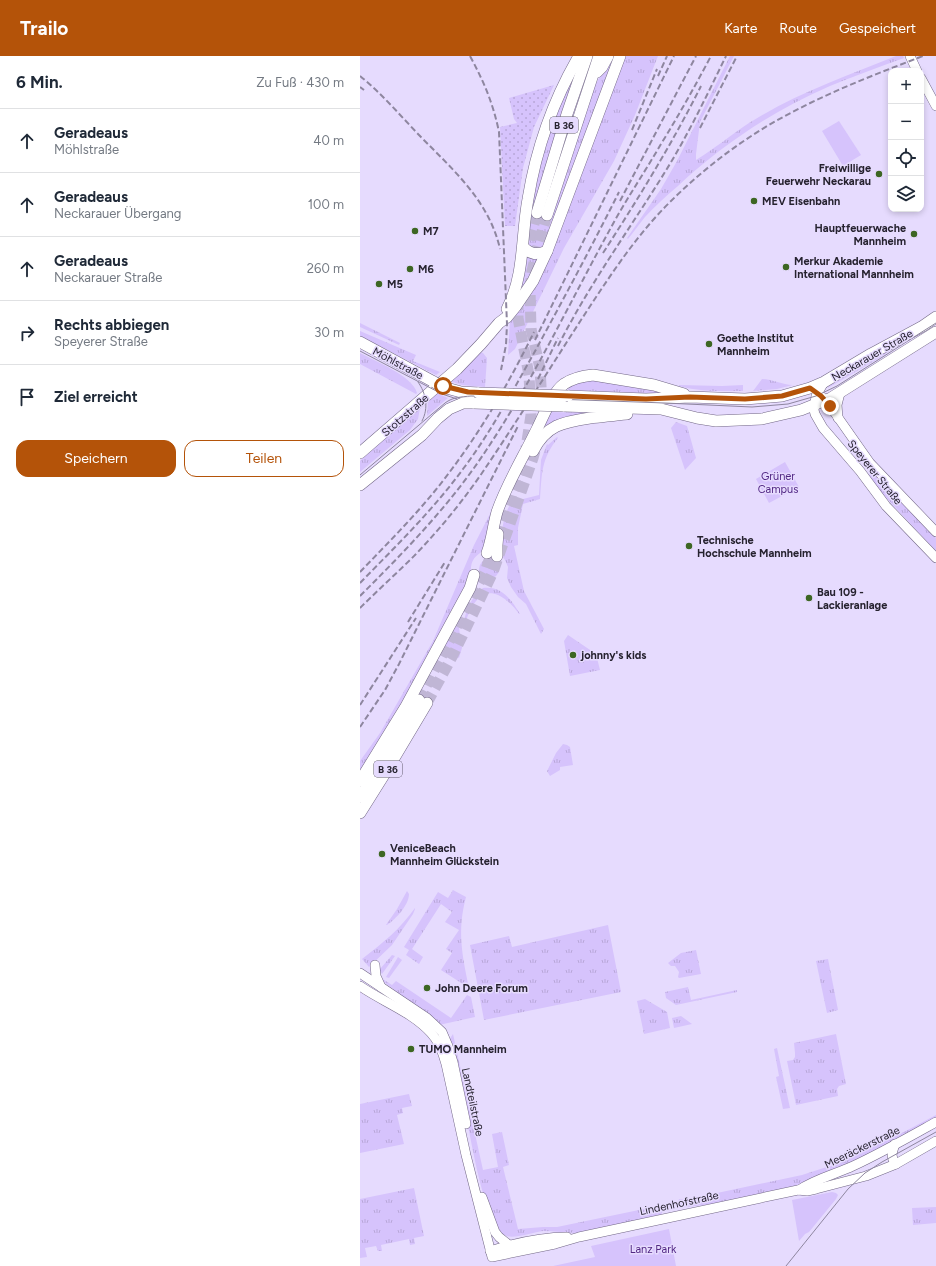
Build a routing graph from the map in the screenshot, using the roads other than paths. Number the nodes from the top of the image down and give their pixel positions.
1 (579, 56) edge
2 (587, 56) edge
3 (599, 56) edge
4 (608, 56) edge
5 (620, 56) edge
6 (910, 56) edge
7 (916, 68) edge
8 (592, 78) junction
9 (924, 84) edge
10 (936, 106) edge
11 (523, 247) junction
12 (547, 251) junction
13 (936, 317) edge
14 (499, 323) junction
15 (936, 332) edge
16 (361, 343) edge
17 (840, 393) junction
18 (817, 394) junction
19 (690, 397) junction
20 (477, 398) junction
21 (757, 399) junction
22 (565, 401) junction
23 (814, 410) junction
24 (838, 418) junction
25 (755, 420) junction
26 (716, 421) junction
27 (360, 453) edge
28 (360, 485) edge
29 (936, 532) edge
30 (936, 558) edge
31 (474, 575) dead end
32 (360, 780) edge
33 (360, 798) edge
34 (360, 813) edge
35 (375, 965) dead end
36 (360, 973) edge
37 (360, 986) edge
38 (381, 987) junction
39 (936, 1122) edge
40 (936, 1142) edge
41 (895, 1144) junction
42 (896, 1164) junction
43 (798, 1190) junction
44 (784, 1194) joint
45 (579, 1237) junction
46 (509, 1245) junction
47 (491, 1254) junction

1 - 11 main road
2 - 8 main road, B 36
3 - 8 main road, B 36
4 - 8 main road
5 - 12 main road
6 - 7 street
9 - 10 street
11 - 12 main road
11 - 14 main road
12 - 14 main road
13 - 18 main road, Neckarauer Straße
14 - 27 main road, Stotzstraße
15 - 17 main road, Neckarauer Straße
16 - 20 main road, Möhlstraße
17 - 18 main road, Neckarauer Straße
17 - 24 street
18 - 21 main road, Neckarauer Straße
18 - 23 main road, Neckarauer Straße
18 - 24 street, Speyerer Straße
19 - 21 main road, Neckarauer Straße
19 - 22 main road, Neckarauer Straße
19 - 26 main road
20 - 22 main road, bridge
20 - 28 main road
21 - 25 main road
22 - 26 main road, Neckarauer Straße
23 - 25 main road, Neckarauer Straße
23 - 30 street, Speyerer Straße
24 - 29 street, Speyerer Straße
25 - 26 main road, Neckarauer Straße
31 - 32 main road
33 - 34 main road, B 36
35 - 38 street
36 - 38 street, Landteilstraße
37 - 47 street, Landteilstraße
38 - 46 street, Landteilstraße
39 - 41 street, Meeräckerstraße
40 - 42 street, Meeräckerstraße
41 - 42 street
41 - 43 street, Meeräckerstraße
42 - 43 street, Meeräckerstraße
43 - 44 street, Meeräckerstraße
44 - 45 street, Lindenhofstraße
45 - 46 street, Lindenhofstraße
45 - 47 street, Lindenhofstraße
46 - 47 street, Lindenhofstraße

